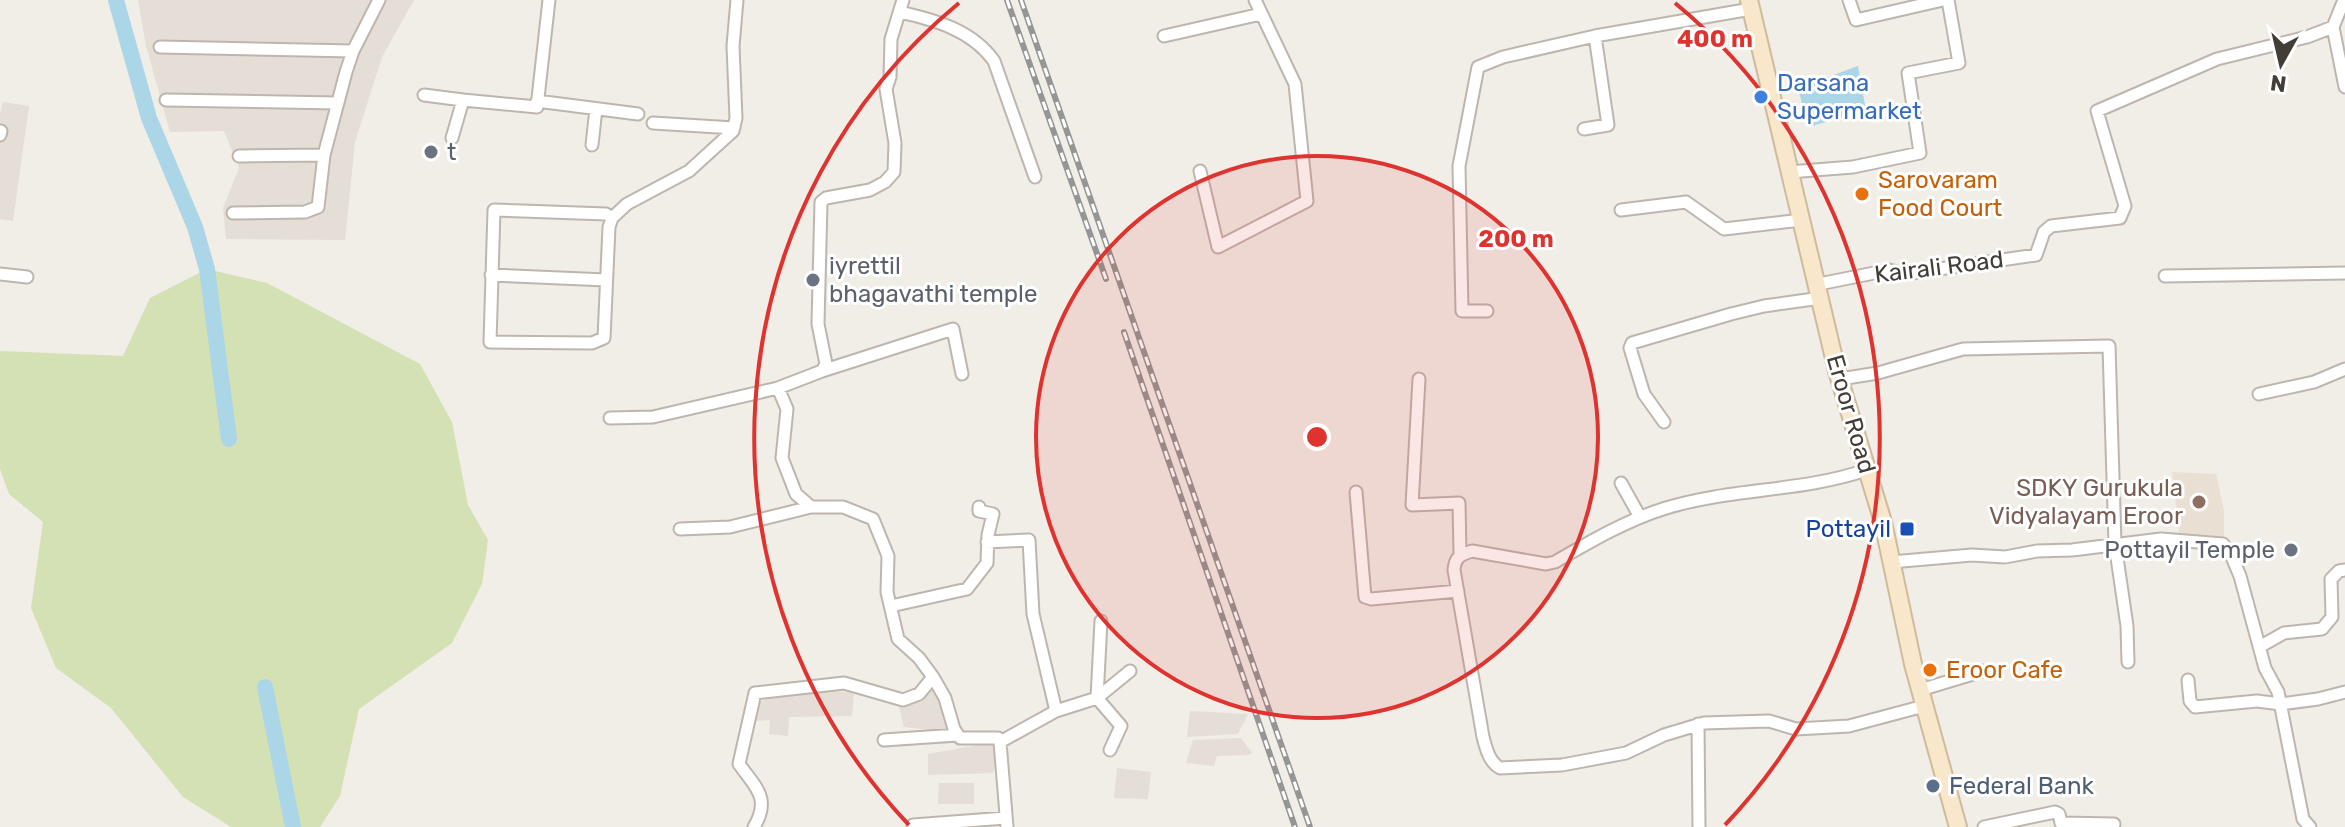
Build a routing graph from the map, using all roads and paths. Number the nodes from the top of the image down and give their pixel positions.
1 (379, 0) edge
2 (549, 0) edge
3 (737, 0) edge
4 (1255, 0) edge
5 (1849, 0) edge
6 (1946, 0) edge
7 (2344, 0) edge
8 (1750, 5) edge
9 (902, 6) edge
10 (1261, 14) junction
11 (2333, 27) junction
12 (1164, 36) dead end
13 (1595, 36) junction
14 (160, 47) dead end
15 (353, 51) junction
16 (2345, 87) edge
17 (424, 95) dead end
18 (166, 100) dead end
19 (463, 100) junction
20 (537, 101) junction
21 (338, 103) junction
22 (596, 109) junction
23 (638, 114) dead end
24 (653, 123) dead end
25 (734, 128) junction
26 (1584, 129) dead end
27 (452, 138) dead end
28 (592, 145) dead end
29 (324, 155) junction
30 (239, 156) dead end
31 (1200, 171) dead end
32 (1789, 172) junction
33 (1035, 177) dead end
34 (1621, 210) dead end
35 (233, 213) dead end
36 (612, 218) junction
37 (1801, 220) junction
38 (2345, 273) edge
39 (0, 274) edge
40 (491, 275) junction
41 (2165, 276) dead end
42 (27, 277) dead end
43 (606, 280) junction
44 (1820, 291) junction
45 (1487, 311) dead end
46 (2345, 369) edge
47 (822, 371) junction
48 (962, 374) dead end
49 (1419, 379) dead end
50 (1840, 379) junction
51 (778, 388) junction
52 (2259, 394) dead end
53 (610, 418) dead end
54 (1664, 422) dead end
55 (1866, 470) junction
56 (1621, 483) dead end
57 (1356, 492) dead end
58 (811, 507) junction
59 (979, 507) dead end
60 (1640, 517) junction
61 (680, 529) dead end
62 (987, 542) junction
63 (2115, 544) junction
64 (1460, 554) junction
65 (1891, 562) junction
66 (2345, 570) edge
67 (1458, 591) junction
68 (891, 606) junction
69 (1101, 621) dead end
70 (2261, 646) junction
71 (2128, 662) dead end
72 (1130, 671) dead end
73 (1983, 671) dead end
74 (933, 677) junction
75 (2188, 680) dead end
76 (2345, 692) edge
77 (1097, 698) junction
78 (1922, 698) junction
79 (2281, 704) junction
80 (1056, 711) junction
81 (1698, 724) junction
82 (957, 735) junction
83 (884, 740) dead end
84 (1000, 742) junction
85 (1110, 750) dead end
86 (1007, 822) edge
87 (2114, 824) dead end
88 (913, 825) edge
89 (754, 827) edge
90 (1020, 827) edge
91 (1699, 827) edge
92 (1958, 827) edge
93 (1984, 827) edge
94 (2310, 827) edge

1 - 15 street
2 - 20 street
3 - 25 street
4 - 10 street
5 - 6 street
6 - 32 street
7 - 11 street
8 - 13 street
8 - 32 main road, Eroor Road
9 - 33 street
9 - 47 street
10 - 12 street
10 - 31 street
11 - 16 street
11 - 44 street, Kairali Road
13 - 26 street
13 - 45 street
14 - 15 street
15 - 21 street
17 - 19 street
18 - 21 street
19 - 20 street
19 - 27 street
20 - 22 street
21 - 29 street
22 - 23 street
22 - 28 street
24 - 25 street
25 - 36 street
29 - 30 street
29 - 35 street
32 - 37 main road, Eroor Road
34 - 37 street
36 - 40 street
36 - 43 street
37 - 44 main road, Eroor Road
38 - 41 street
39 - 42 street
40 - 43 street
40 - 43 street
44 - 50 main road, Eroor Road
44 - 54 street
46 - 52 street
47 - 48 street
47 - 51 street
49 - 64 street
50 - 55 main road, Eroor Road
50 - 63 street
51 - 53 street
51 - 58 street
55 - 60 street
55 - 65 main road, Eroor Road
56 - 60 street
57 - 67 street
58 - 61 street
58 - 68 street
59 - 62 street
60 - 64 street
62 - 68 street
62 - 80 street
63 - 65 street
63 - 70 street
63 - 71 street
64 - 67 street
65 - 78 main road, Eroor Road
66 - 70 street
67 - 81 street
68 - 74 street
69 - 77 street
70 - 79 street
72 - 77 street
73 - 78 street
74 - 82 street
74 - 89 street
75 - 79 street
76 - 79 street
77 - 80 street
77 - 85 street
78 - 81 street
78 - 92 main road, Eroor Road
79 - 94 street
80 - 84 street
81 - 91 street
82 - 83 street
82 - 84 street
84 - 86 street
86 - 88 street
86 - 90 street
87 - 93 street

